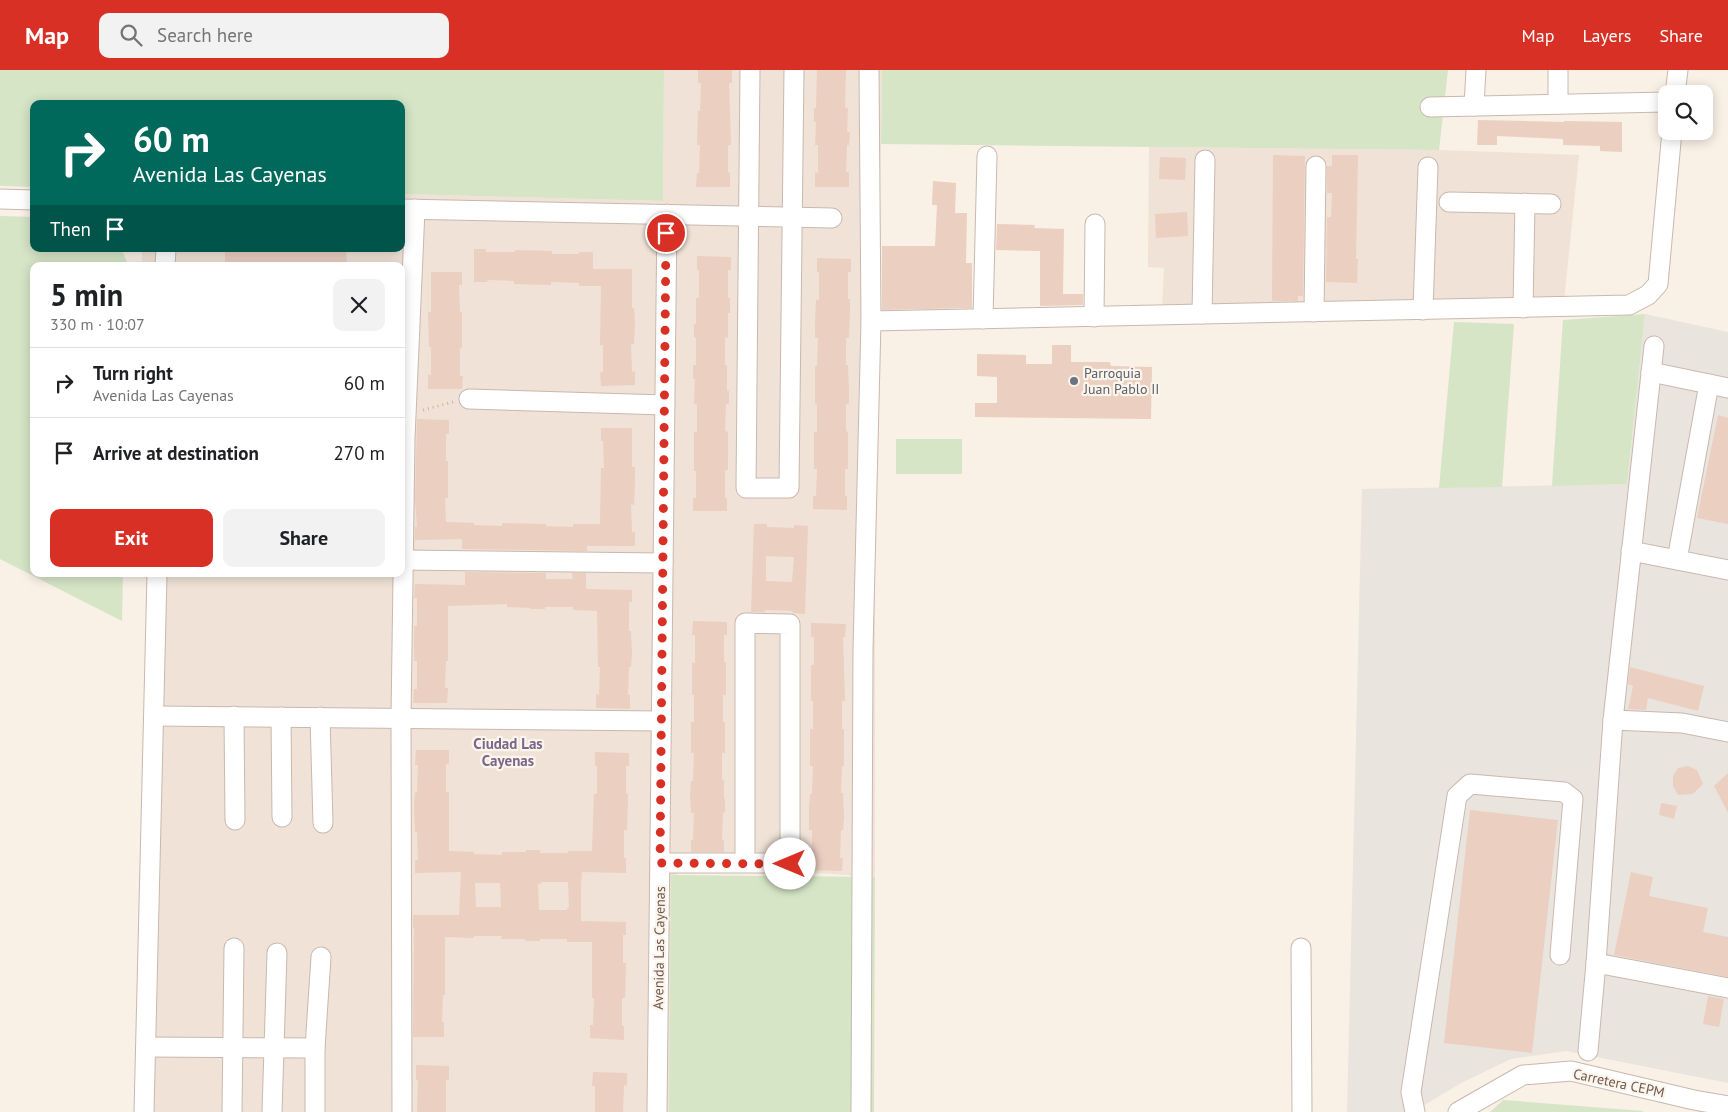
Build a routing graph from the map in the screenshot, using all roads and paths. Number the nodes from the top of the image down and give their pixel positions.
1 (750, 70) edge
2 (794, 70) edge
3 (870, 70) edge
4 (1476, 70) edge
5 (1558, 70) edge
6 (1678, 70) edge
7 (1676, 85) edge
8 (1658, 102) edge
9 (1558, 104) junction
10 (1474, 106) junction
11 (1430, 107) dead end
12 (1671, 140) edge
13 (987, 156) dead end
14 (1205, 160) dead end
15 (1316, 166) dead end
16 (1428, 167) dead end
17 (0, 199) edge
18 (30, 200) edge
19 (1449, 202) dead end
20 (1525, 204) junction
21 (1551, 204) dead end
22 (408, 209) edge
23 (667, 214) junction
24 (749, 216) junction
25 (792, 217) junction
26 (832, 218) dead end
27 (1095, 224) dead end
28 (1523, 308) junction
29 (1423, 310) junction
30 (1314, 312) junction
31 (1202, 314) junction
32 (1094, 317) junction
33 (983, 319) junction
34 (871, 321) junction
35 (1654, 346) dead end
36 (1651, 372) junction
37 (1709, 384) junction
38 (1728, 388) edge
39 (462, 400) joint
40 (406, 404) junction
41 (665, 405) junction
42 (405, 456) edge
43 (1631, 551) junction
44 (405, 560) edge
45 (1677, 560) junction
46 (663, 563) junction
47 (1728, 570) edge
48 (158, 577) edge
49 (403, 577) edge
50 (154, 716) junction
51 (234, 716) junction
52 (281, 716) junction
53 (320, 717) junction
54 (401, 718) junction
55 (1612, 720) junction
56 (661, 721) junction
57 (1728, 732) edge
58 (282, 818) dead end
59 (235, 820) dead end
60 (323, 823) dead end
61 (660, 863) junction
62 (745, 863) junction
63 (234, 948) dead end
64 (1301, 948) dead end
65 (276, 954) dead end
66 (1560, 955) dead end
67 (321, 957) dead end
68 (1596, 962) junction
69 (1728, 988) edge
70 (146, 1047) junction
71 (234, 1047) junction
72 (274, 1047) junction
73 (315, 1048) junction
74 (1588, 1051) dead end
75 (1695, 1106) edge
76 (1728, 1106) edge
77 (144, 1112) edge
78 (232, 1112) edge
79 (272, 1112) edge
80 (315, 1112) edge
81 (402, 1112) edge
82 (657, 1112) edge
83 (860, 1112) edge
84 (1302, 1112) edge
85 (1415, 1112) edge
86 (1458, 1112) edge

1 - 24 street
2 - 25 street
3 - 34 street
4 - 10 street
5 - 9 street
6 - 7 street
8 - 9 street
9 - 10 street
10 - 11 street
12 - 28 street
13 - 33 street
14 - 31 street
15 - 30 street
16 - 29 street
17 - 18 street
19 - 20 street
20 - 21 street
20 - 28 street
22 - 23 street
22 - 40 street
23 - 24 street
23 - 41 street, Avenida Las Cayenas
24 - 25 street
24 - 25 street
25 - 26 street
27 - 32 street
28 - 29 street
29 - 30 street
30 - 31 street
31 - 32 street
32 - 33 street
33 - 34 street
34 - 83 street
35 - 36 street
36 - 37 street
36 - 43 street
37 - 38 street
37 - 45 street
39 - 40 path
39 - 41 street
40 - 42 street
41 - 46 street, Avenida Las Cayenas
43 - 45 street
43 - 55 street
44 - 46 street
45 - 47 street
46 - 56 street, Avenida Las Cayenas
48 - 50 street
49 - 54 street
50 - 51 street
50 - 70 street
51 - 52 street
51 - 59 street
52 - 53 street
52 - 58 street
53 - 54 street
53 - 60 street
54 - 56 street
54 - 81 street
55 - 57 street
55 - 68 street
56 - 61 street, Avenida Las Cayenas
61 - 62 street
61 - 82 street, Avenida Las Cayenas
62 - 62 street
63 - 71 street
64 - 84 street
65 - 72 street
66 - 85 street
67 - 73 street
68 - 69 street
68 - 74 street
70 - 71 street
70 - 77 street
71 - 72 street
71 - 78 street
72 - 73 street
72 - 79 street
73 - 80 street
75 - 76 street, Carretera CEPM
75 - 86 street, Carretera CEPM

